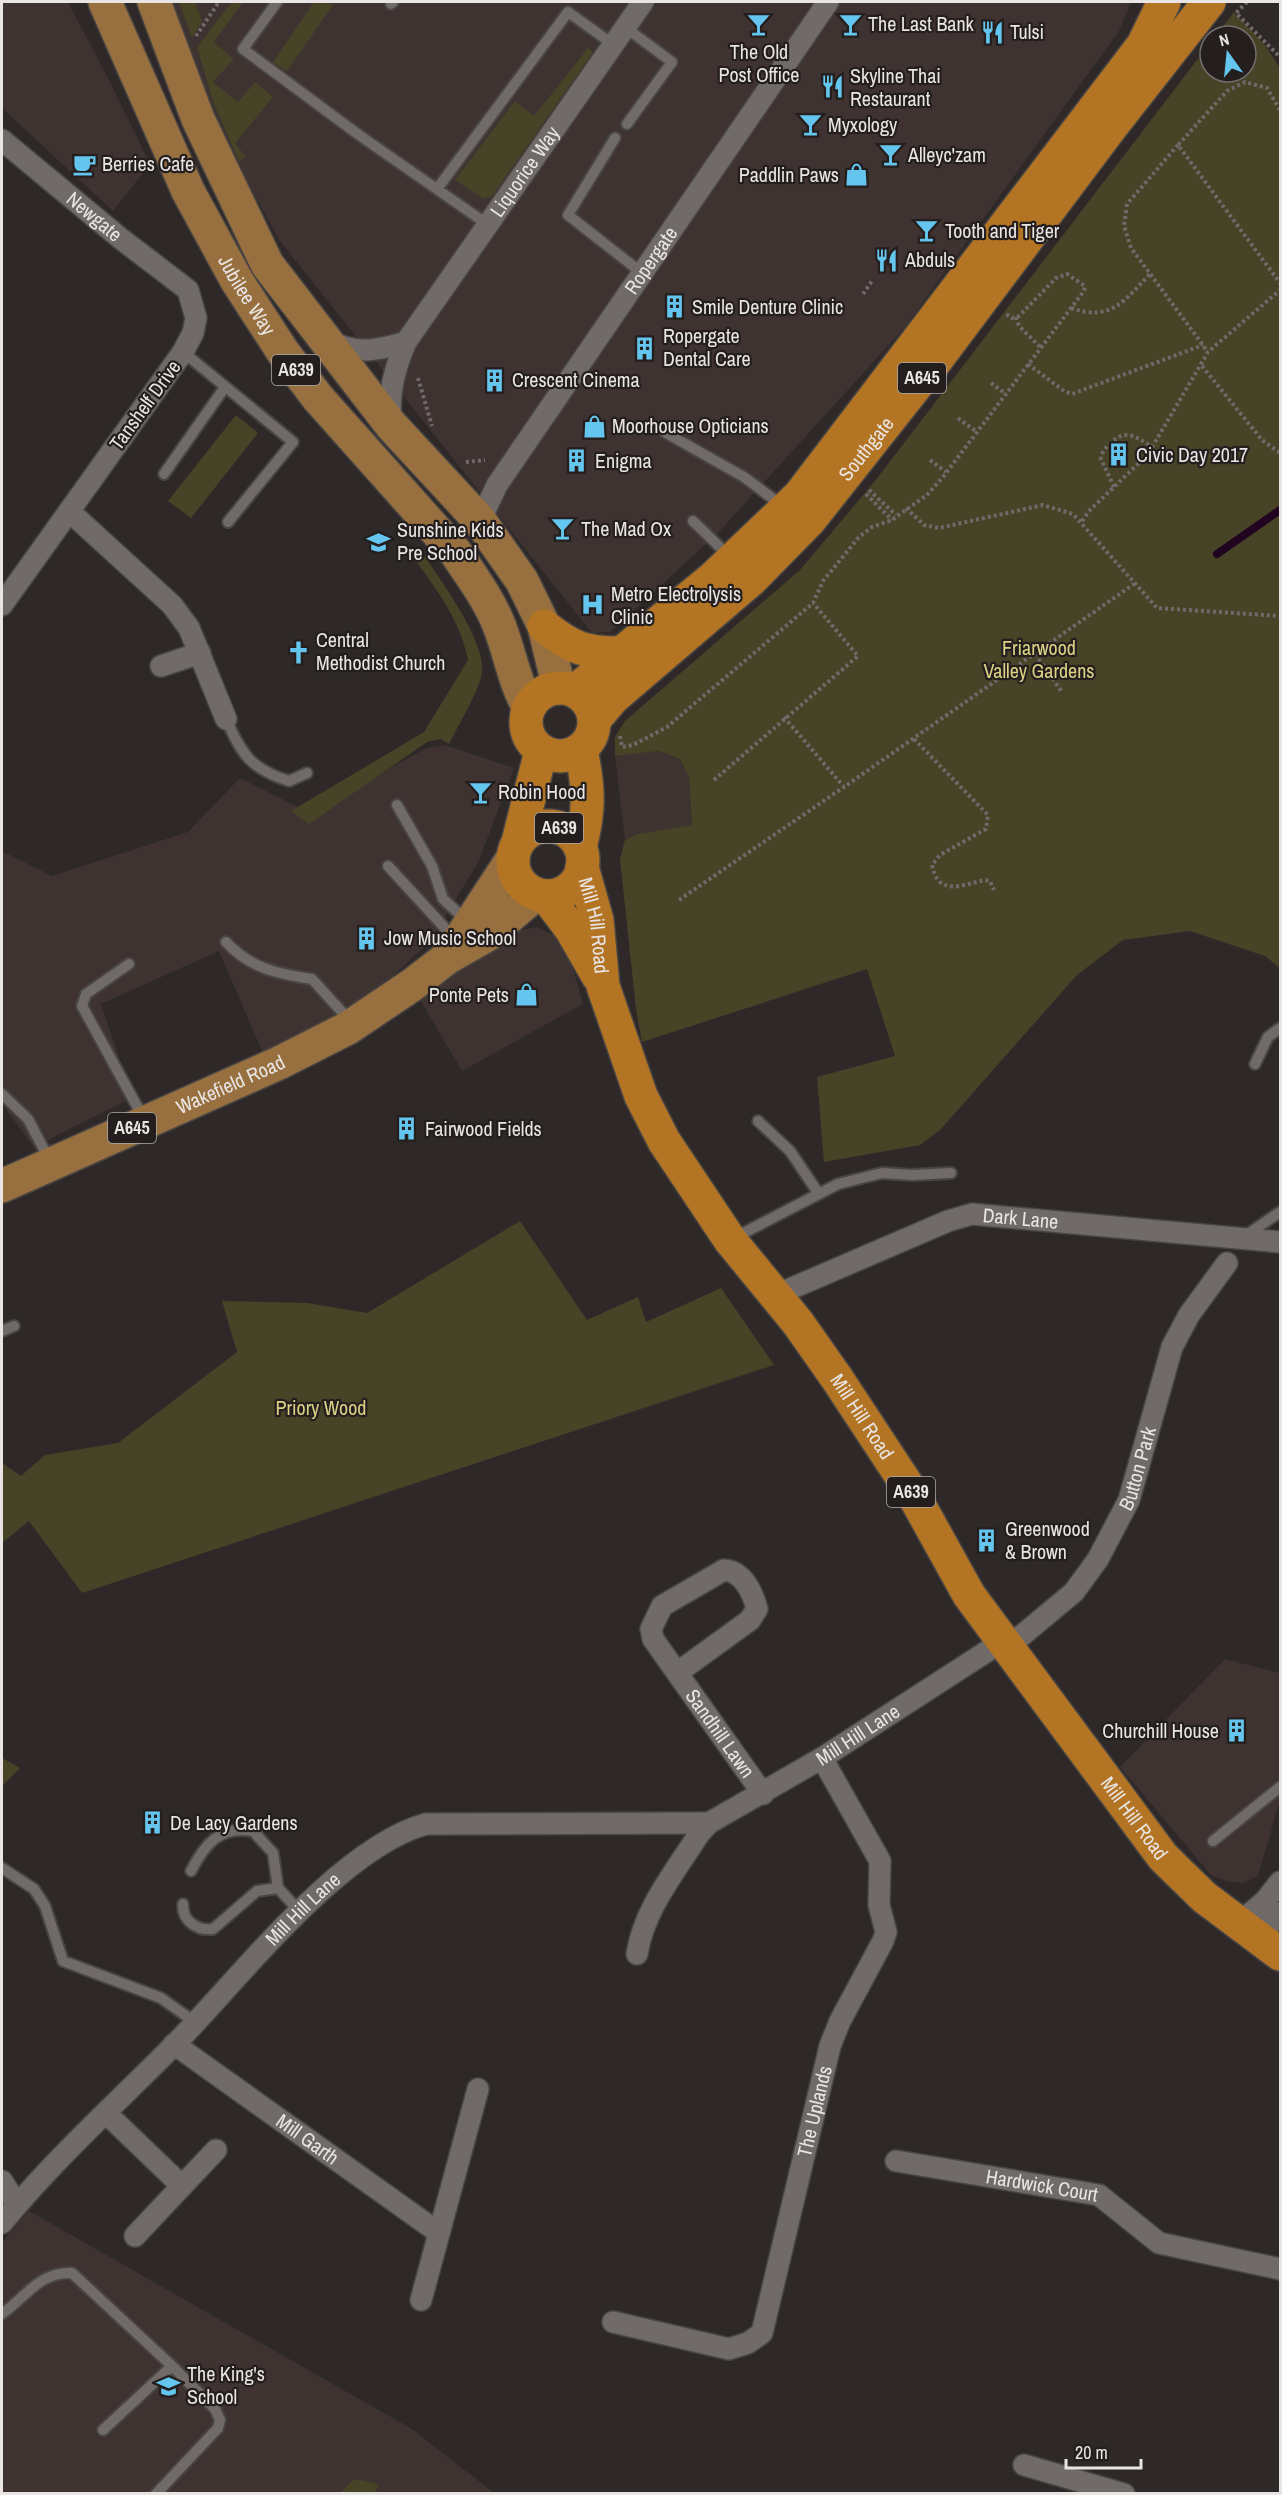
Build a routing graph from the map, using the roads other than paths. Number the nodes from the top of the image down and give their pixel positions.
1 (105, 2) edge
2 (154, 2) edge
3 (277, 2) edge
4 (643, 2) edge
5 (828, 2) edge
6 (1164, 2) edge
7 (1209, 2) edge
8 (626, 28) junction
9 (614, 45) junction
10 (627, 124) dead end
11 (615, 138) dead end
12 (2, 140) edge
13 (438, 189) junction
14 (487, 224) junction
15 (642, 273) junction
16 (188, 290) joint
17 (323, 338) junction
18 (406, 342) junction
19 (183, 352) junction
20 (225, 387) junction
21 (391, 425) junction
22 (666, 433) dead end
23 (164, 474) dead end
24 (786, 509) junction
25 (69, 512) junction
26 (480, 521) junction
27 (693, 521) dead end
28 (228, 522) dead end
29 (733, 561) junction
30 (2, 605) edge
31 (544, 626) junction
32 (200, 653) junction
33 (620, 653) junction
34 (161, 666) dead end
35 (567, 690) junction
36 (529, 708) junction
37 (226, 719) joint
38 (609, 724) junction
39 (581, 750) junction
40 (541, 751) junction
41 (307, 773) dead end
42 (397, 805) dead end
43 (515, 850) junction
44 (581, 857) junction
45 (388, 866) dead end
46 (541, 895) junction
47 (458, 941) junction
48 (226, 942) dead end
49 (129, 964) dead end
50 (603, 986) junction
51 (353, 1025) junction
52 (1281, 1028) edge
53 (1255, 1064) dead end
54 (2, 1094) edge
55 (758, 1121) dead end
56 (145, 1122) junction
57 (52, 1163) junction
58 (951, 1173) dead end
59 (2, 1186) edge
60 (819, 1194) junction
61 (1281, 1212) edge
62 (1240, 1239) junction
63 (730, 1240) junction
64 (1281, 1242) edge
65 (1227, 1263) dead end
66 (776, 1295) junction
67 (14, 1326) dead end
68 (2, 1331) edge
69 (1005, 1644) junction
70 (677, 1673) junction
71 (822, 1758) junction
72 (1281, 1787) edge
73 (763, 1794) junction
74 (709, 1823) junction
75 (1213, 1841) dead end
76 (2, 1868) edge
77 (191, 1871) dead end
78 (1281, 1882) edge
79 (278, 1888) junction
80 (183, 1904) dead end
81 (300, 1912) junction
82 (1281, 1913) edge
83 (1259, 1939) edge
84 (637, 1953) dead end
85 (196, 2023) junction
86 (174, 2044) junction
87 (478, 2089) dead end
88 (106, 2113) junction
89 (216, 2150) dead end
90 (896, 2161) dead end
91 (2, 2181) edge
92 (182, 2186) junction
93 (17, 2204) junction
94 (2, 2223) edge
95 (439, 2233) junction
96 (135, 2236) dead end
97 (1281, 2269) edge
98 (421, 2300) dead end
99 (2, 2314) edge
100 (613, 2322) dead end
101 (172, 2366) junction
102 (103, 2430) dead end
103 (1024, 2465) dead end
104 (156, 2493) edge
105 (1124, 2493) edge

1 - 36 main road, Jubilee Way / A639
2 - 17 main road, Jubilee Way / A639
3 - 13 lane
4 - 8 street, Liquorice Way
5 - 15 street, Ropergate
6 - 24 highway, Southgate / A645
7 - 38 highway, Southgate / A645
8 - 9 street, Liquorice Way
8 - 10 lane
9 - 13 lane
9 - 14 street, Liquorice Way
11 - 15 lane
12 - 16 street, Newgate
13 - 14 lane
14 - 18 street, Liquorice Way
15 - 26 street, Ropergate
16 - 19 street, Tanshelf Drive
17 - 18 street
17 - 21 main road, Jubilee Way / A639
18 - 21 street, Liquorice Way
19 - 20 lane
19 - 25 street, Tanshelf Drive
20 - 23 lane
20 - 28 lane
21 - 26 main road, Jubilee Way / A639
22 - 24 lane
24 - 29 highway, Southgate / A645
25 - 30 street, Tanshelf Drive
25 - 32 street
26 - 31 main road, Jubilee Way / A639
27 - 29 lane
29 - 33 highway, Southgate / A645
31 - 33 highway, A639
31 - 35 main road, Jubilee Way / A639
32 - 34 street
32 - 37 street
33 - 35 highway, Southgate / A645
35 - 36 highway
35 - 38 highway, A639
36 - 40 highway, A639
37 - 41 lane
38 - 39 highway
39 - 40 highway
39 - 44 highway, A639
40 - 43 highway, A639
42 - 47 lane
43 - 44 highway, A639
43 - 46 highway, A639
43 - 47 main road, Wakefield Road / A645
44 - 46 highway, A639
44 - 50 highway, Mill Hill Road / A639
45 - 47 lane
46 - 47 main road, Wakefield Road / A645
46 - 50 highway, Mill Hill Road / A639
47 - 51 main road, Wakefield Road / A645
48 - 51 lane
49 - 56 lane
50 - 63 highway, Mill Hill Road / A639
51 - 56 main road, Wakefield Road / A645
52 - 53 lane
54 - 57 lane
55 - 60 lane
56 - 57 main road, Wakefield Road / A645
57 - 59 main road, Wakefield Road / A645
58 - 60 lane
60 - 63 lane
61 - 62 lane
62 - 64 street, Dark Lane
62 - 66 street, Dark Lane
63 - 66 highway, Mill Hill Road / A639
65 - 69 street, Button Park
66 - 69 highway, Mill Hill Road / A639
67 - 68 lane
69 - 71 street, Mill Hill Lane
69 - 83 highway, Mill Hill Road / A639
70 - 70 street, Sandhill Lawn
70 - 73 street, Sandhill Lawn
71 - 73 street, Mill Hill Lane
71 - 100 street, The Uplands
72 - 75 lane
73 - 74 street, Mill Hill Lane
74 - 81 street, Mill Hill Lane
74 - 84 street, Mill Hill Lane
76 - 85 lane
77 - 79 lane
78 - 83 street
79 - 80 lane
79 - 81 lane
81 - 85 street, Mill Hill Lane
82 - 83 street
85 - 86 street, Mill Hill Lane
86 - 88 street, Mill Hill Lane
86 - 95 street, Mill Garth
87 - 95 street
88 - 92 street
88 - 93 street, Mill Hill Lane
89 - 92 street
90 - 97 street, Hardwick Court
91 - 93 street
92 - 96 street
93 - 94 street, Mill Hill Lane
95 - 98 street
99 - 101 lane
101 - 102 lane
101 - 104 lane
103 - 105 street

